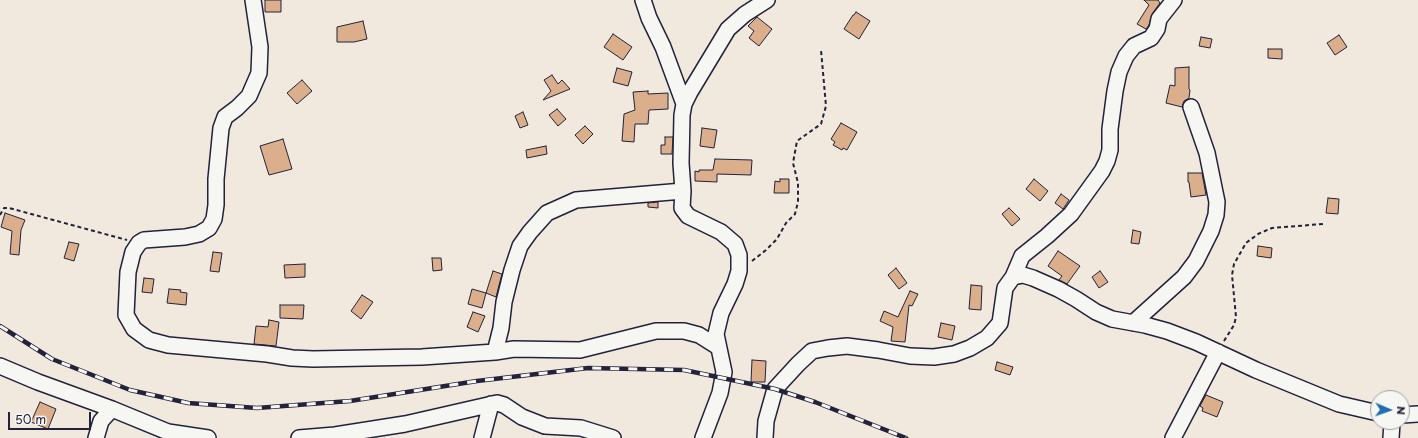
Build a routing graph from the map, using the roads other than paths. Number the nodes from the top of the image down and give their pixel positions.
1 (253, 0) edge
2 (644, 0) edge
3 (767, 0) edge
4 (1174, 0) edge
5 (684, 104) junction
6 (1191, 107) dead end
7 (683, 191) junction
8 (1012, 277) junction
9 (1133, 323) junction
10 (718, 347) junction
11 (495, 352) junction
12 (1218, 352) junction
13 (0, 366) edge
14 (491, 404) junction
15 (112, 409) junction
16 (1370, 411) edge
17 (96, 438) edge
18 (208, 438) edge
19 (299, 438) edge
20 (482, 438) edge
21 (613, 438) edge
22 (703, 438) edge
23 (765, 438) edge
24 (1173, 438) edge

1 - 11 street
2 - 5 street
3 - 5 street
4 - 8 street
5 - 7 street
6 - 9 street
7 - 10 street
7 - 11 street
8 - 9 street
8 - 23 street
9 - 12 street
10 - 11 street
10 - 22 street
12 - 16 street
12 - 24 street
13 - 15 street
14 - 19 street
14 - 20 street
14 - 21 street
15 - 17 street
15 - 18 street

